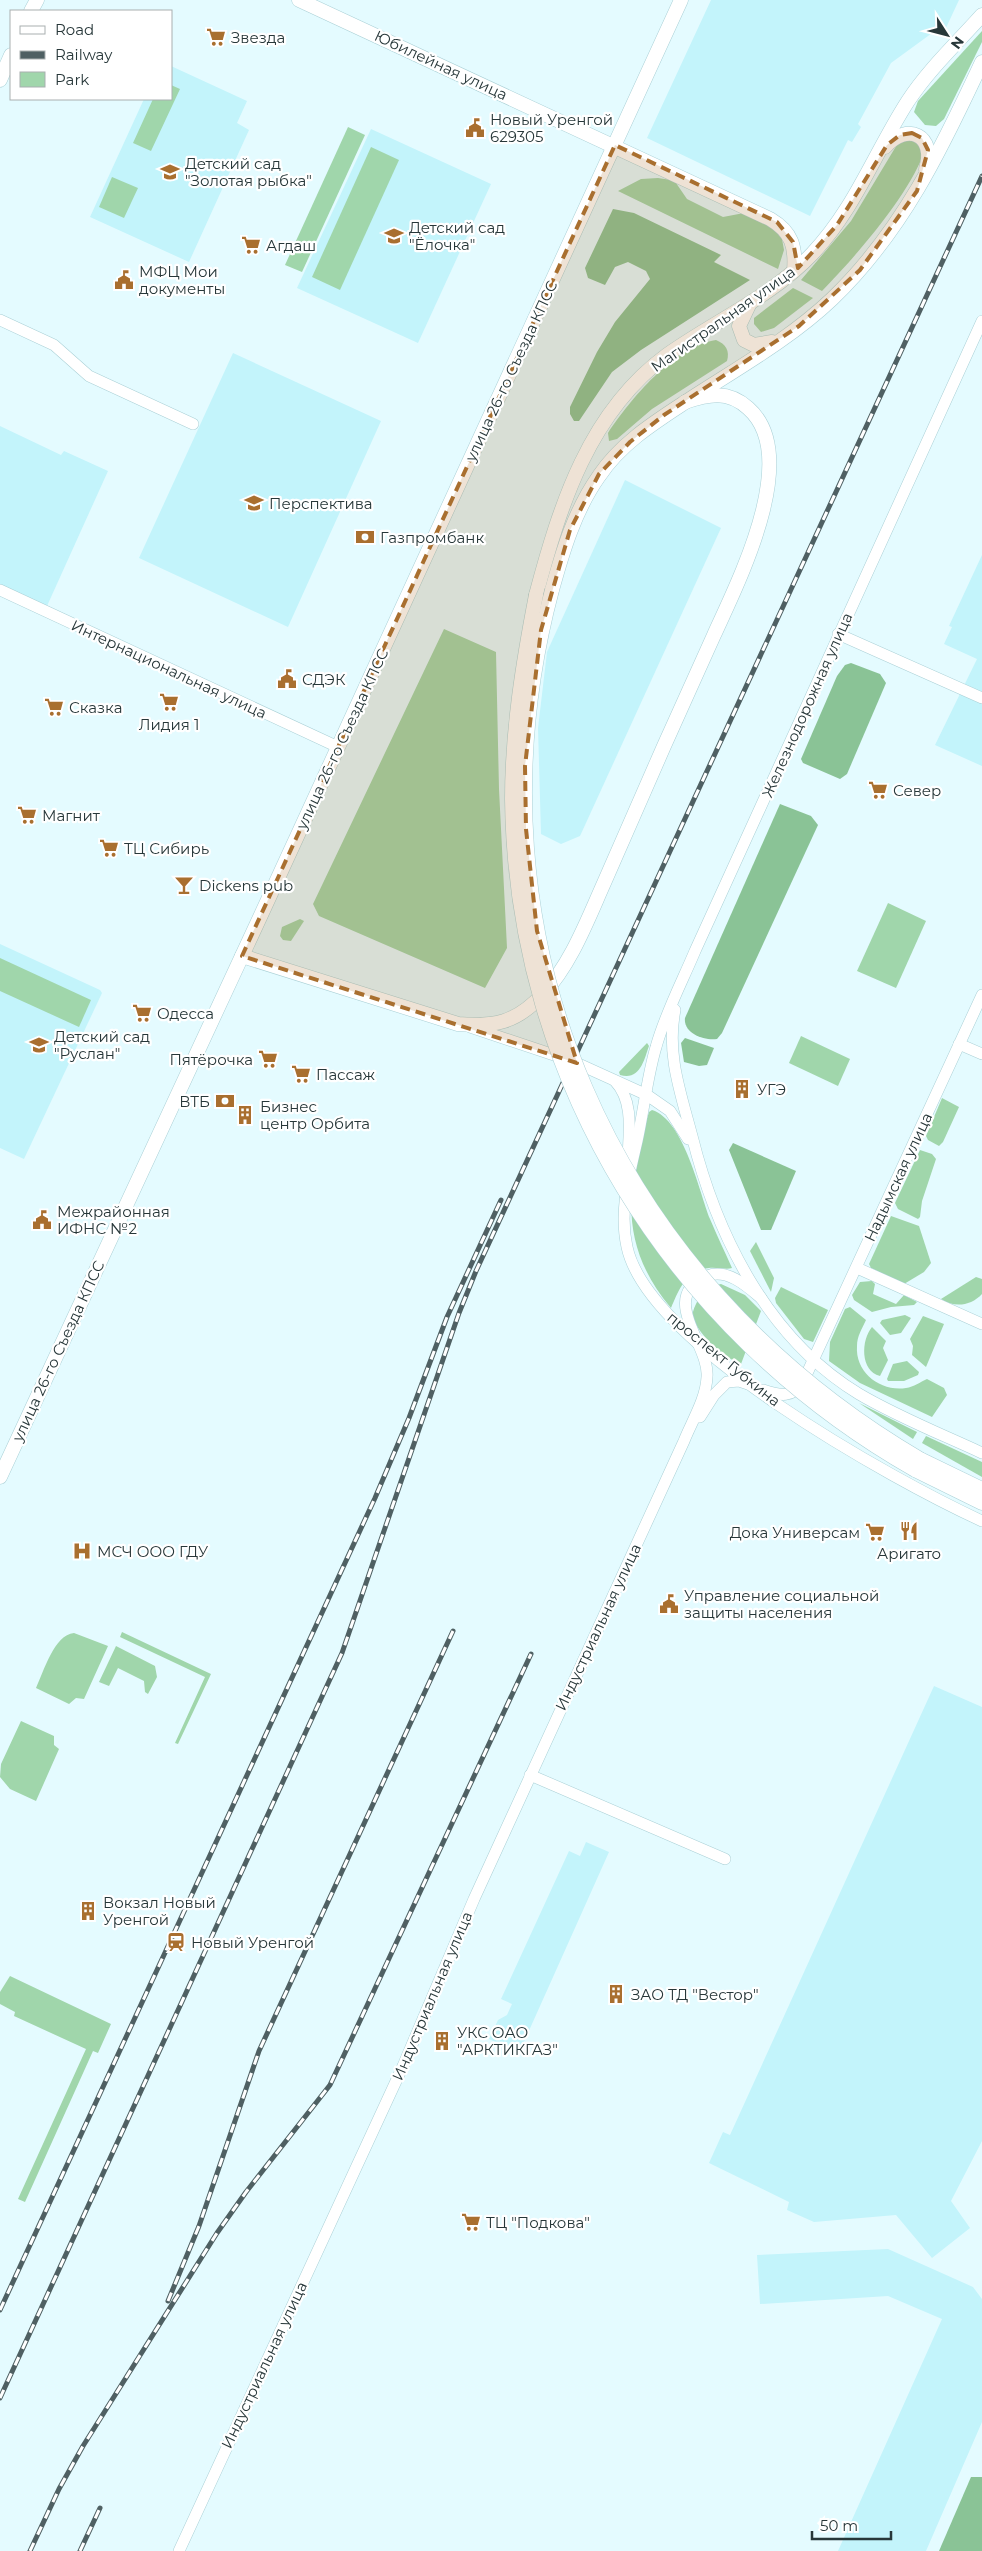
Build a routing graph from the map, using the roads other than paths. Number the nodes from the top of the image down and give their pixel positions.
1 (299, 0) edge
2 (681, 0) edge
3 (982, 15) edge
4 (10, 57) edge
5 (982, 62) edge
6 (0, 80) edge
7 (615, 145) junction
8 (875, 159) junction
9 (917, 192) junction
10 (794, 271) junction
11 (750, 304) junction
12 (0, 320) edge
13 (982, 320) edge
14 (778, 341) junction
15 (685, 402) junction
16 (193, 424) dead end
17 (0, 590) edge
18 (838, 634) junction
19 (982, 698) edge
20 (338, 747) junction
21 (242, 956) junction
22 (679, 989) junction
23 (982, 995) edge
24 (458, 1024) junction
25 (959, 1044) junction
26 (982, 1054) edge
27 (613, 1079) junction
28 (647, 1095) junction
29 (698, 1159) junction
30 (626, 1191) junction
31 (857, 1268) junction
32 (761, 1298) junction
33 (982, 1324) edge
34 (699, 1343) junction
35 (814, 1360) junction
36 (754, 1386) junction
37 (684, 1441) junction
38 (982, 1453) edge
39 (917, 1464) junction
40 (0, 1477) edge
41 (982, 1489) edge
42 (982, 1503) edge
43 (982, 1521) edge
44 (530, 1775) junction
45 (725, 1859) dead end
46 (178, 2551) edge

1 - 7 main road, Юбилейная улица
2 - 7 main road, улица 26-го Съезда КПСС
3 - 8 main road, Магистральная улица
4 - 6 main road
5 - 9 main road
7 - 10 main road, Юбилейная улица
7 - 20 main road, улица 26-го Съезда КПСС
8 - 9 main road
8 - 10 main road, Магистральная улица
9 - 14 main road
10 - 11 main road, Магистральная улица
11 - 14 main road
11 - 39 main road, Магистральная улица, bridge
12 - 16 street
13 - 18 street, Железнодорожная улица
14 - 15 main road
15 - 24 main road
15 - 39 main road, bridge
17 - 20 street, Интернациональная улица
18 - 19 street
18 - 22 street, Железнодорожная улица
20 - 21 main road, улица 26-го Съезда КПСС
21 - 24 main road
21 - 40 main road, улица 26-го Съезда КПСС
22 - 28 street, Железнодорожная улица
22 - 29 street
23 - 25 street, Надымская улица
24 - 27 street
25 - 26 street
25 - 31 street, Надымская улица
27 - 28 street
27 - 30 street
28 - 29 street
28 - 30 street, проспект Губкина
29 - 32 street
30 - 34 street, проспект Губкина
31 - 33 street
31 - 35 street, Надымская улица
32 - 34 street, Индустриальная улица
32 - 35 street
34 - 36 street, проспект Губкина
34 - 37 street, Индустриальная улица
35 - 36 street, Надымская улица
35 - 38 street
36 - 37 street, Индустриальная улица
36 - 43 street, проспект Губкина
37 - 44 street, Индустриальная улица
39 - 41 main road
39 - 42 main road
44 - 45 street
44 - 46 street, Индустриальная улица

